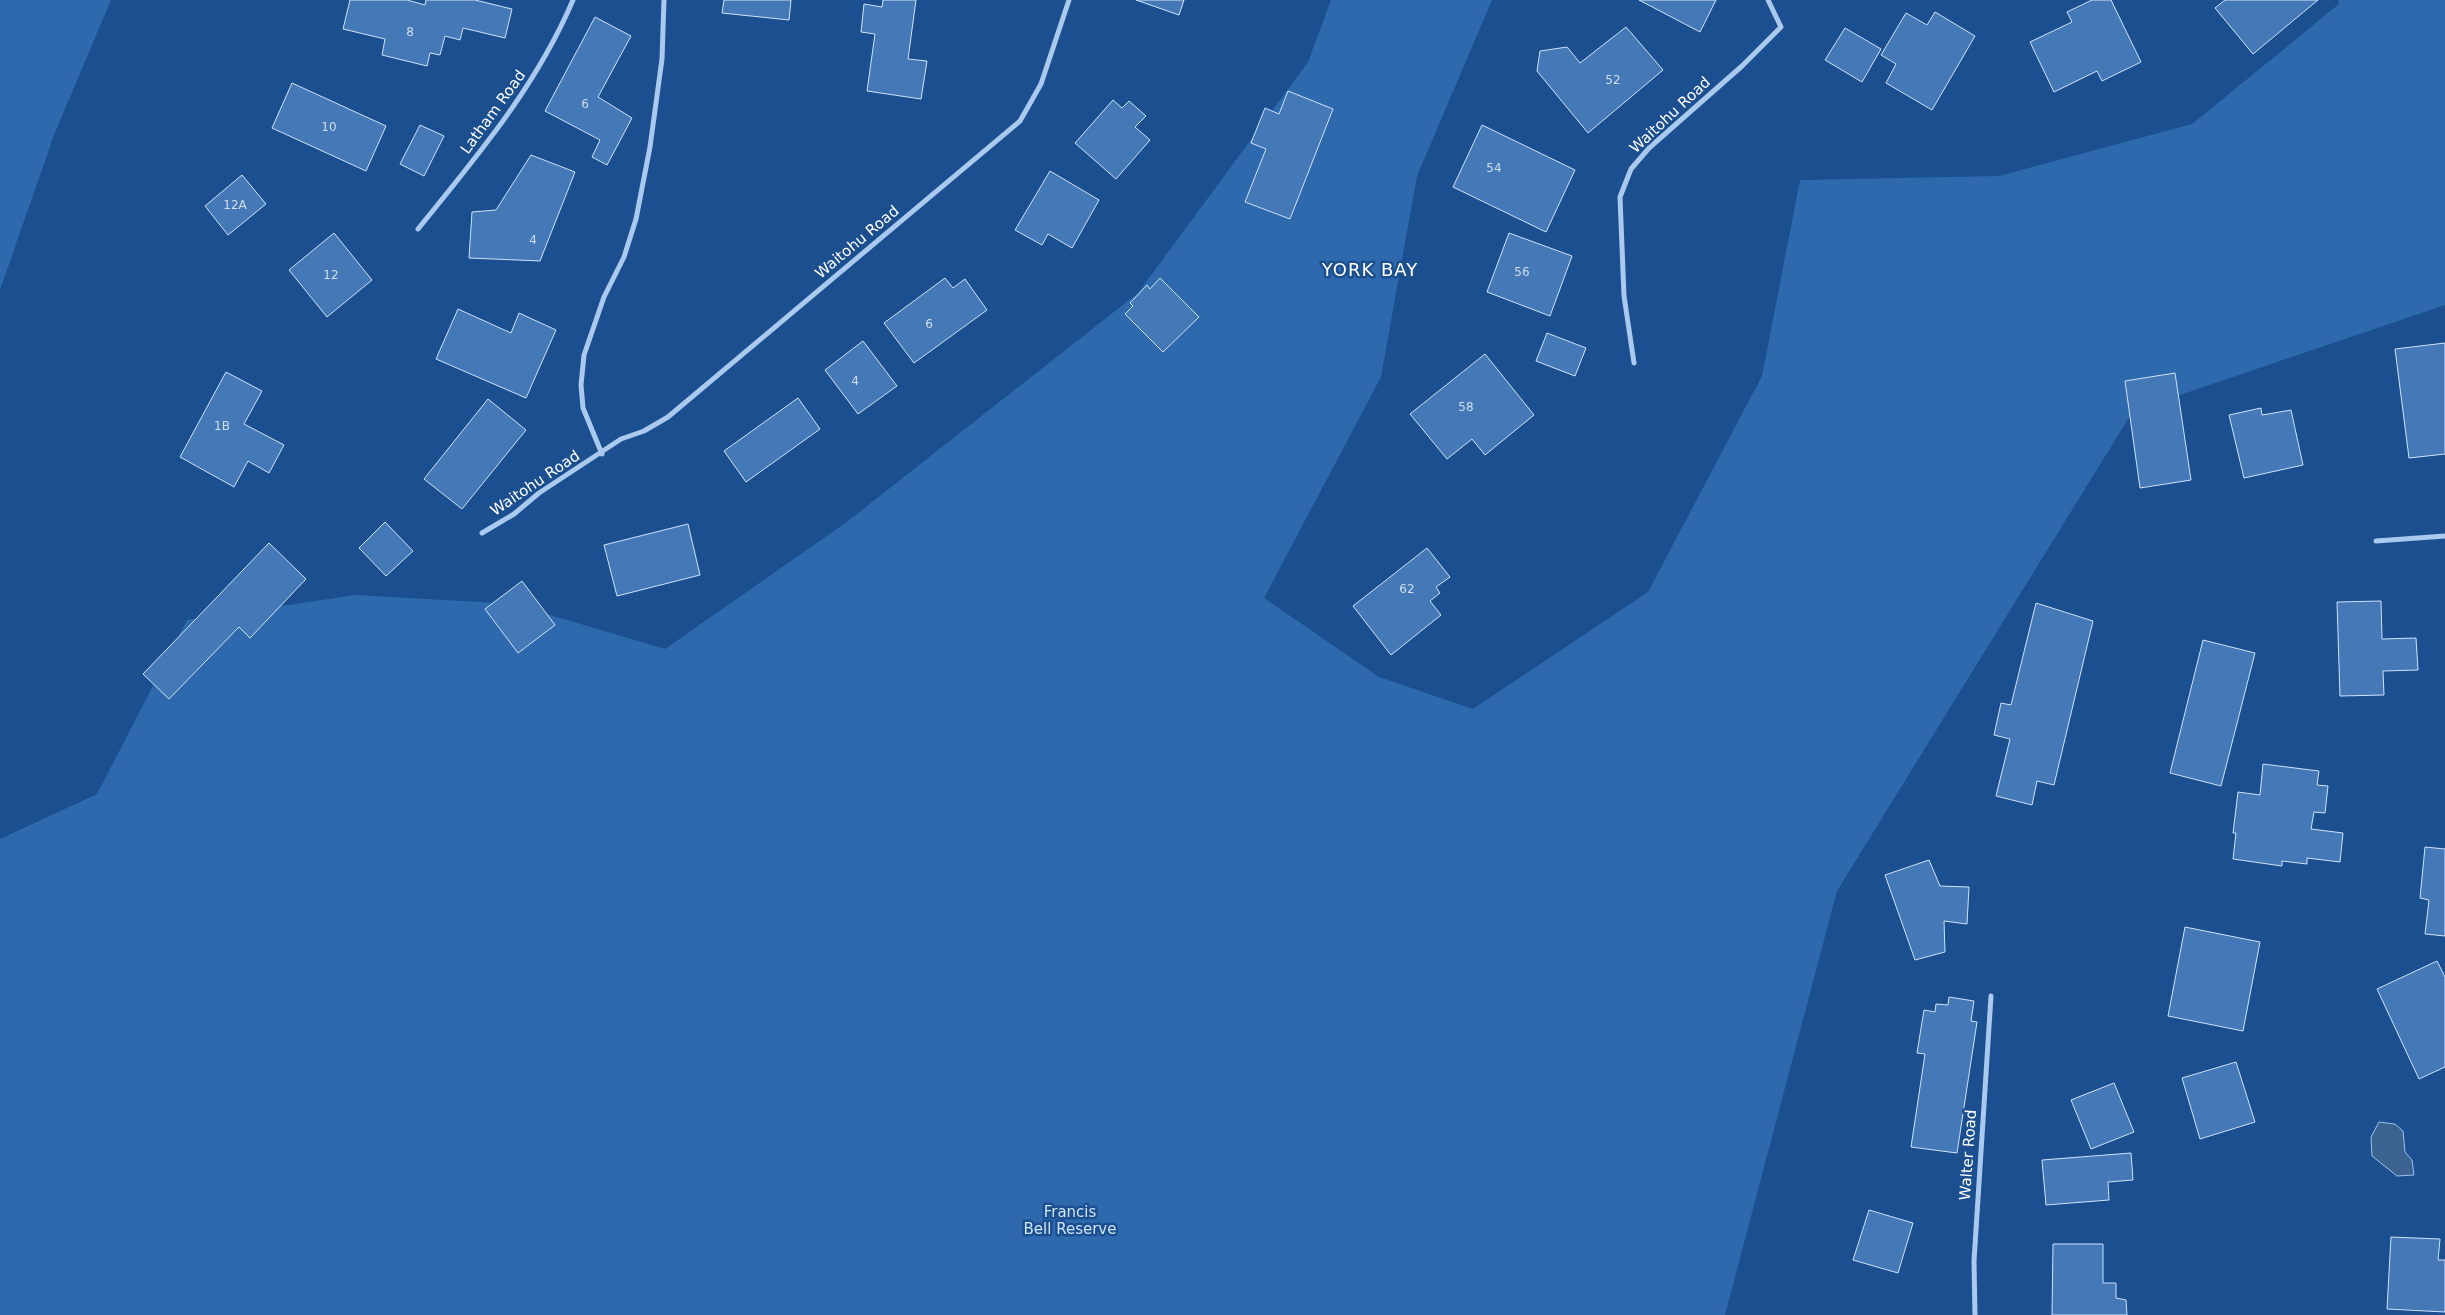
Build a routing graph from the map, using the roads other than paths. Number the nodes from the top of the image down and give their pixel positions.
1 (573, 0) edge
2 (664, 0) edge
3 (1069, 0) edge
4 (1768, 0) edge
5 (418, 230) dead end
6 (1634, 363) dead end
7 (602, 454) junction
8 (482, 533) dead end
9 (2445, 536) edge
10 (2376, 541) dead end
11 (1991, 996) dead end
12 (1975, 1315) edge

1 - 5 street, Latham Road
2 - 7 street, Waitohu Road
3 - 7 street, Waitohu Road
4 - 6 street, Waitohu Road
7 - 8 street, Waitohu Road
9 - 10 street
11 - 12 street, Walter Road

